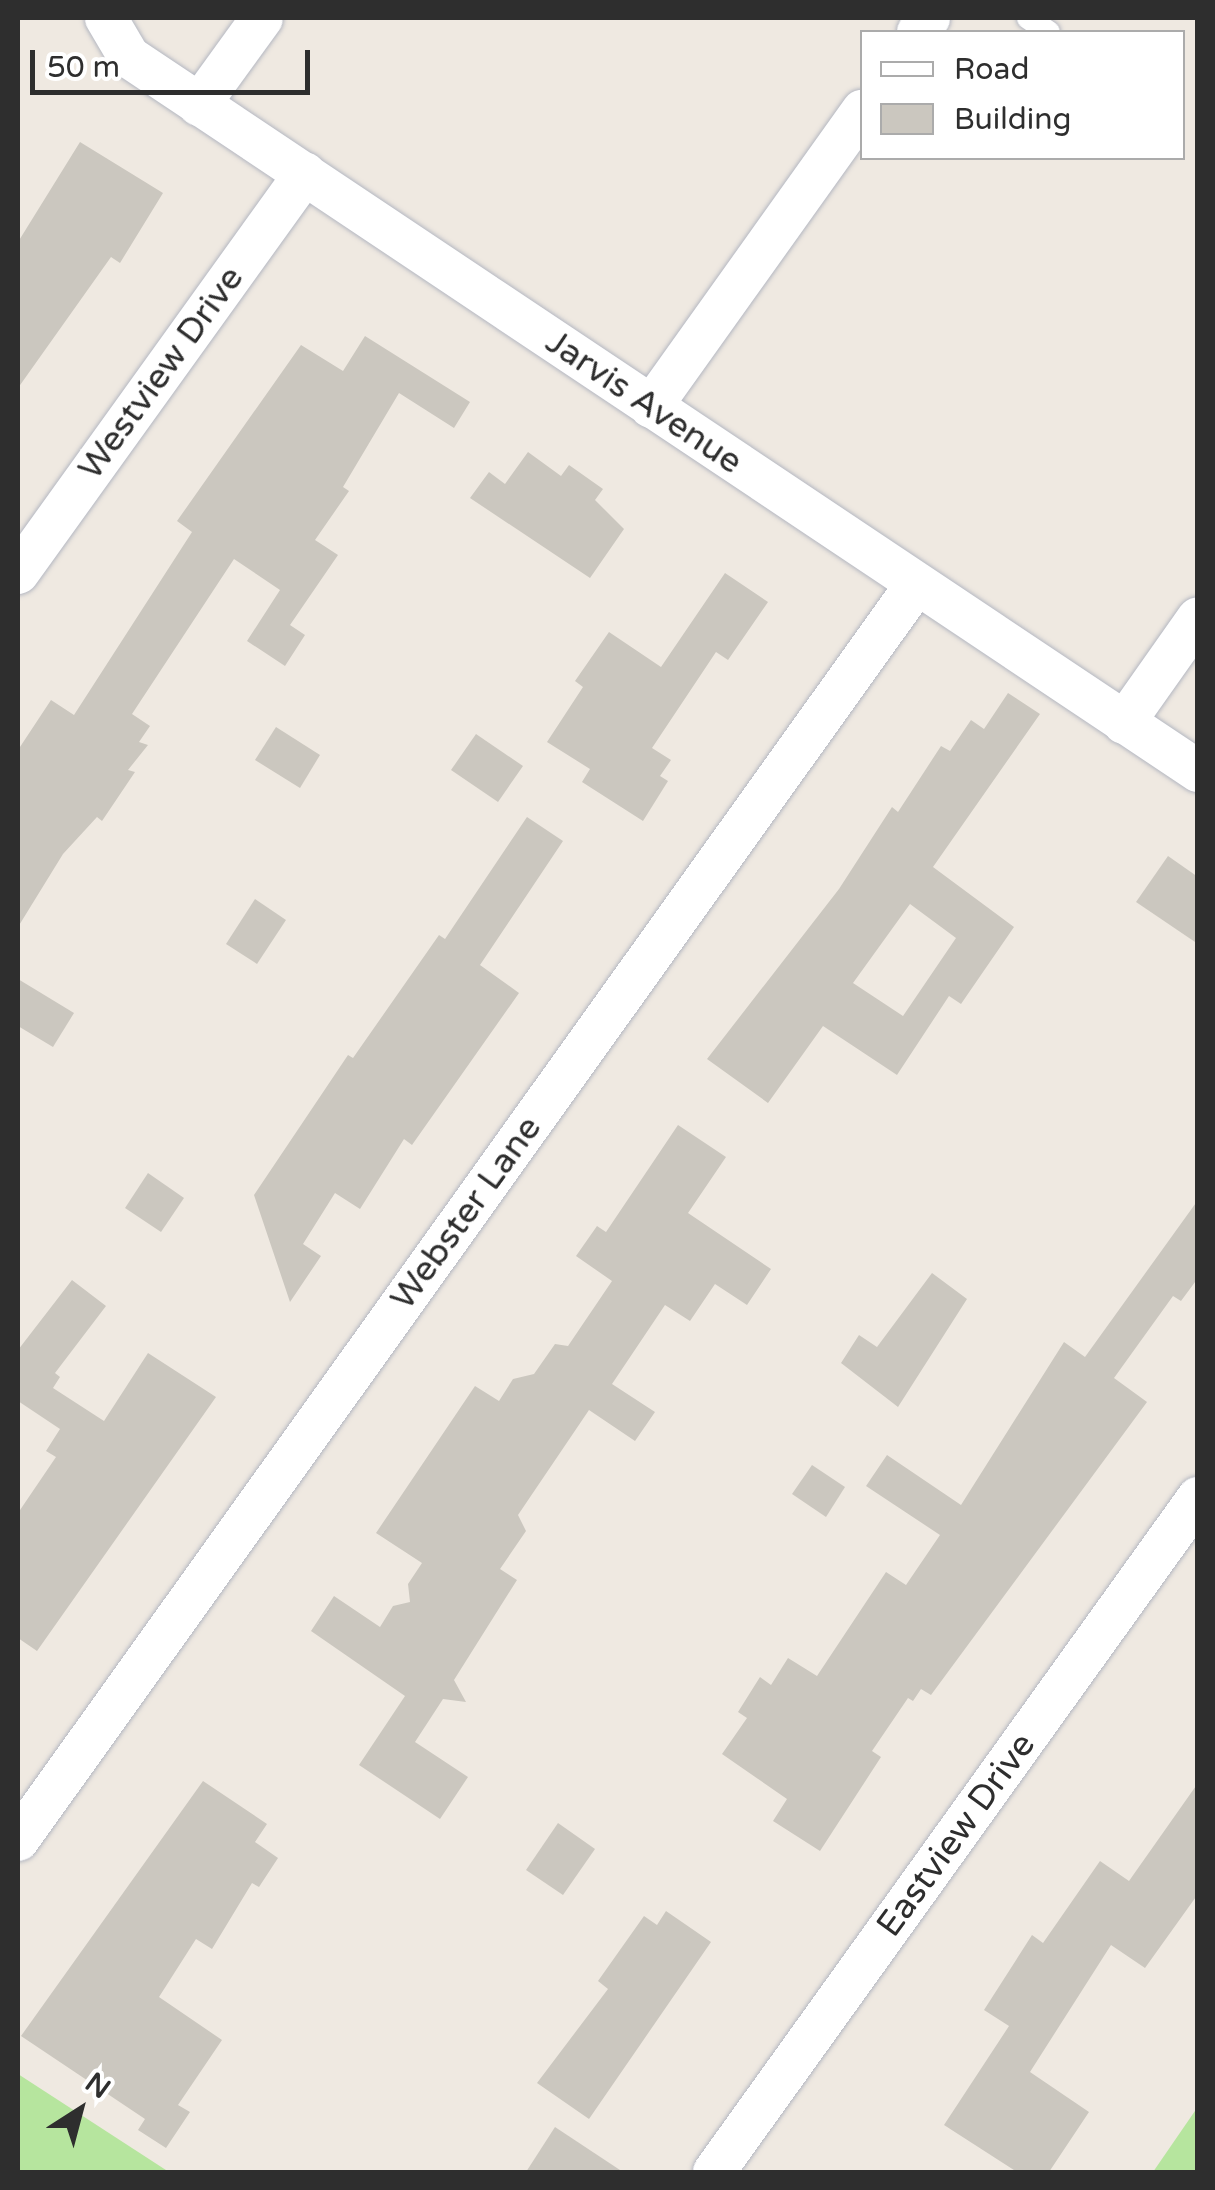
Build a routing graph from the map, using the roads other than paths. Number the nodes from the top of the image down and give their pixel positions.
1 (106, 18) edge
2 (262, 18) edge
3 (199, 105) junction
4 (860, 114) edge
5 (305, 173) junction
6 (651, 407) junction
7 (18, 573) edge
8 (915, 586) junction
9 (1198, 618) edge
10 (1124, 722) junction
11 (1198, 772) edge
12 (1198, 1498) edge
13 (18, 1840) edge
14 (714, 2172) edge

1 - 3 street, Jarvis Avenue
2 - 3 street
3 - 5 street, Jarvis Avenue
4 - 6 street
5 - 6 street, Jarvis Avenue
5 - 7 street, Westview Drive
6 - 8 street, Jarvis Avenue
8 - 10 street, Jarvis Avenue
8 - 13 street, Webster Lane
9 - 10 street
10 - 11 street, Jarvis Avenue
12 - 14 street, Eastview Drive

